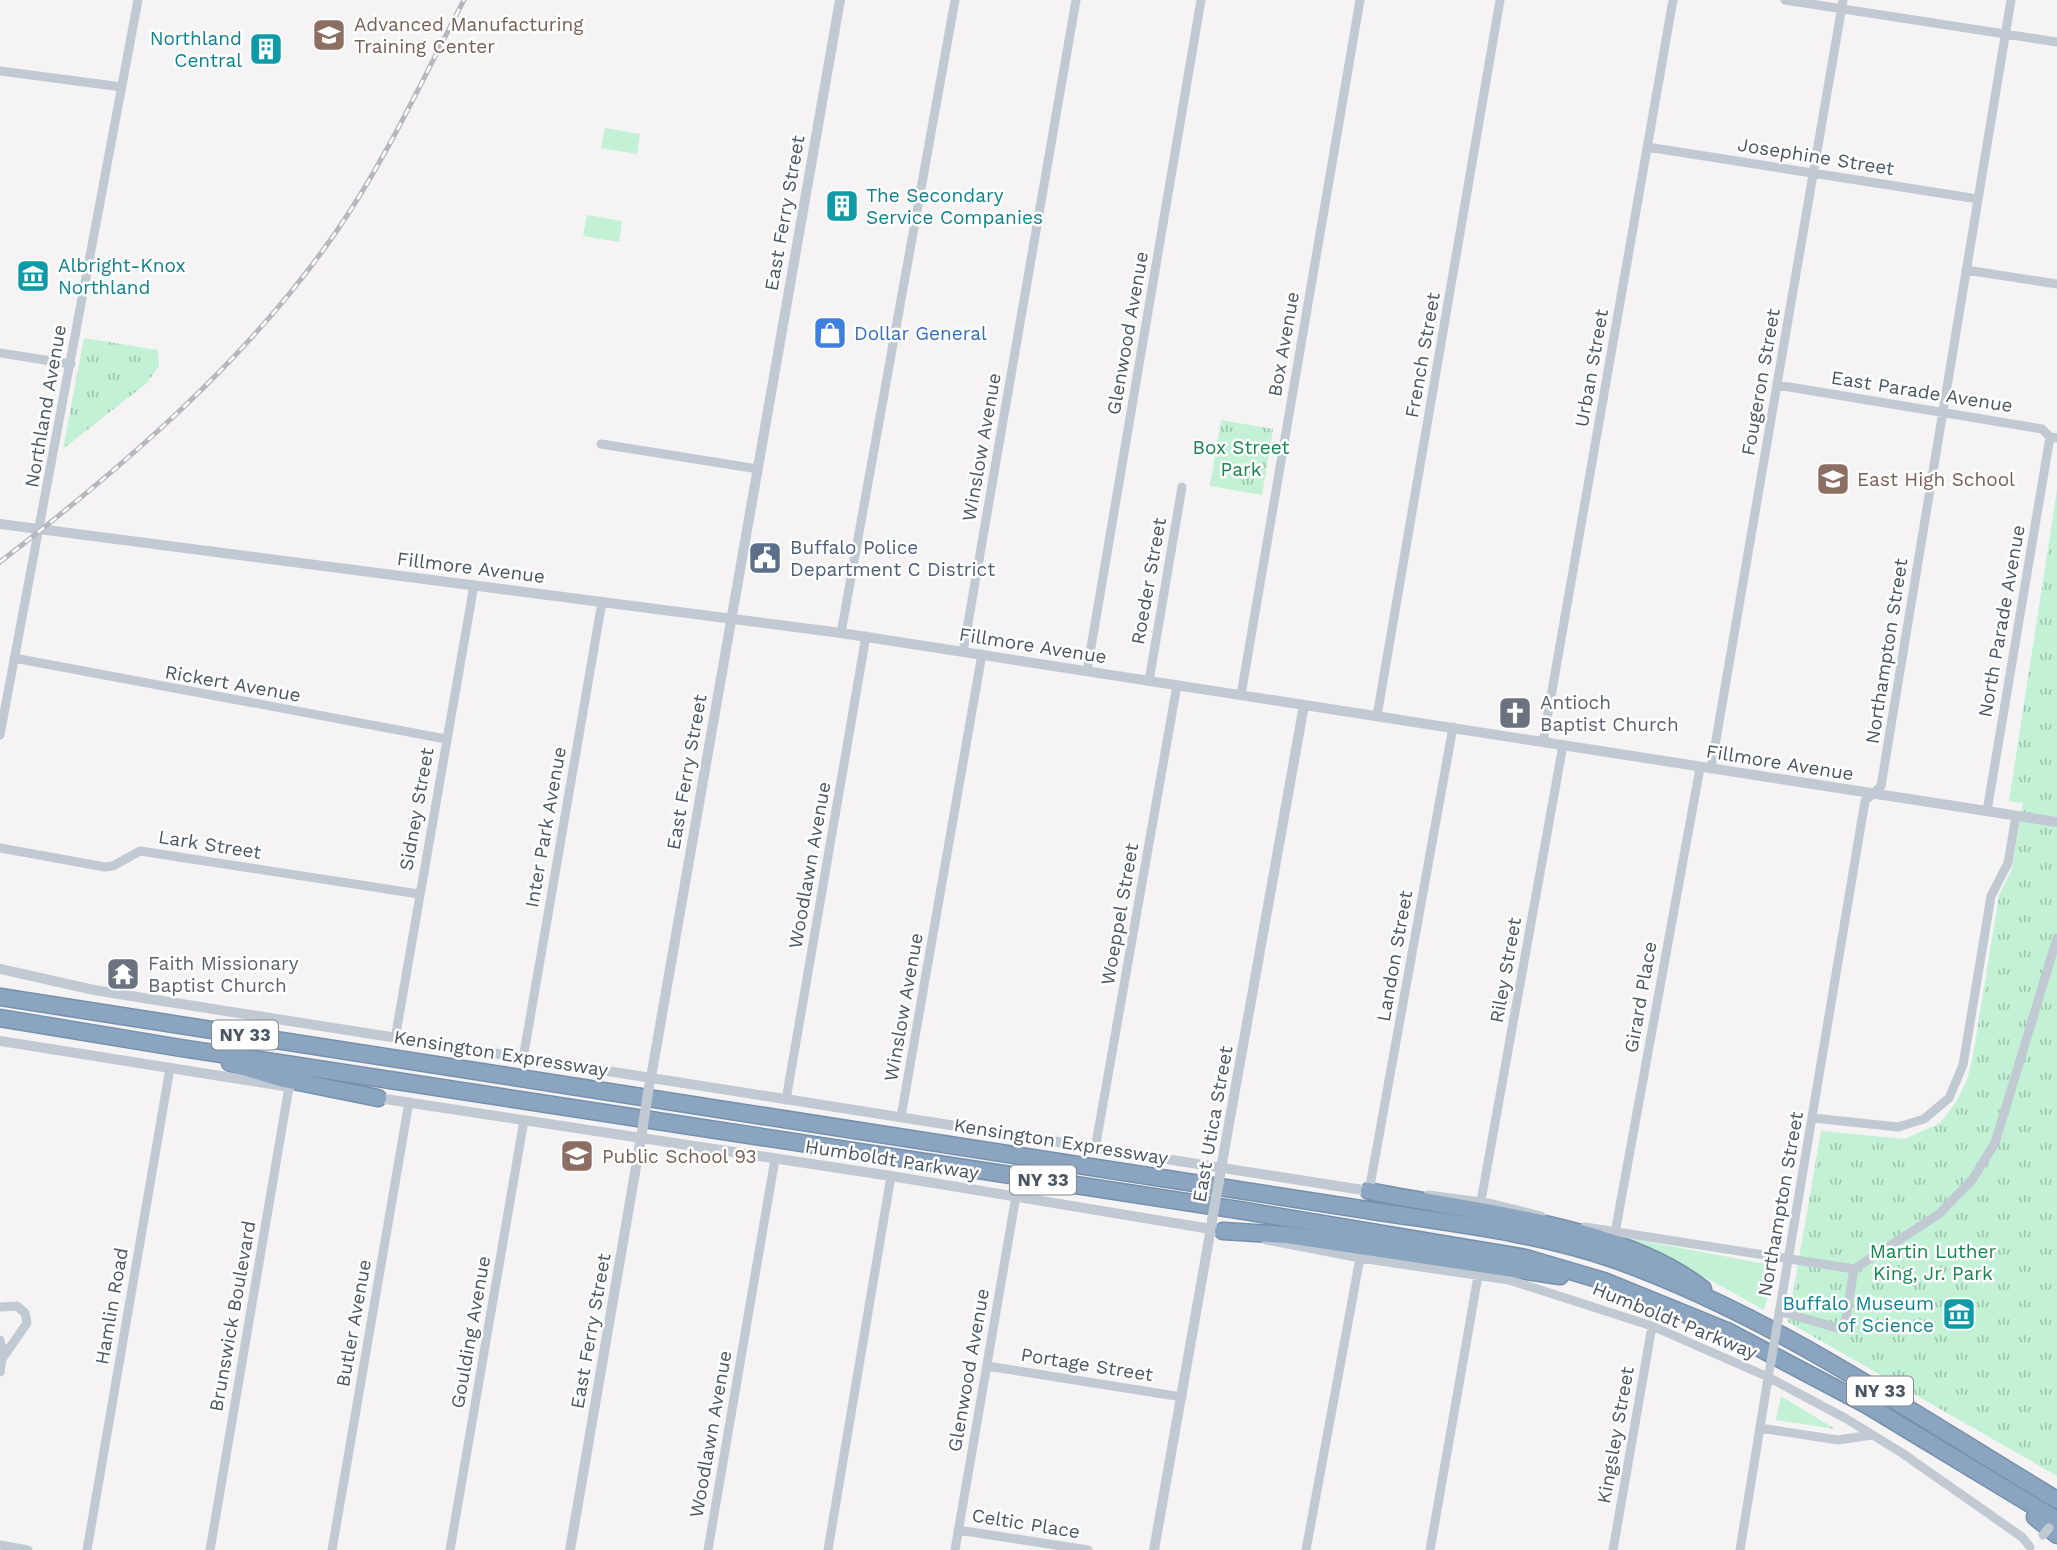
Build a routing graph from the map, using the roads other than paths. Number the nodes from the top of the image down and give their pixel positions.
1 (138, 0) edge
2 (840, 0) edge
3 (955, 0) edge
4 (1076, 0) edge
5 (1201, 0) edge
6 (1360, 0) edge
7 (1500, 0) edge
8 (1673, 0) edge
9 (1785, 0) edge
10 (2011, 0) edge
11 (1842, 4) edge
12 (2006, 34) junction
13 (2057, 42) edge
14 (0, 71) edge
15 (122, 88) junction
16 (1647, 147) junction
17 (1814, 173) junction
18 (1978, 199) junction
19 (1966, 270) junction
20 (2057, 284) edge
21 (0, 353) edge
22 (71, 364) junction
23 (1777, 385) junction
24 (1943, 412) junction
25 (2053, 438) edge
26 (601, 444) dead end
27 (758, 469) junction
28 (1182, 487) dead end
29 (0, 524) edge
30 (37, 529) junction
31 (474, 585) junction
32 (602, 602) junction
33 (730, 618) junction
34 (841, 633) junction
35 (866, 636) junction
36 (963, 652) junction
37 (982, 654) junction
38 (14, 658) junction
39 (1087, 671) junction
40 (1149, 681) junction
41 (1177, 685) junction
42 (1241, 695) junction
43 (1304, 705) junction
44 (1377, 716) junction
45 (1453, 727) junction
46 (0, 735) edge
47 (446, 739) junction
48 (1543, 742) junction
49 (1563, 745) junction
50 (1705, 768) junction
51 (1873, 794) junction
52 (1987, 811) junction
53 (2016, 816) junction
54 (2057, 822) edge
55 (0, 848) edge
56 (419, 894) junction
57 (2057, 937) edge
58 (0, 969) edge
59 (3, 996) edge
60 (0, 1018) edge
61 (395, 1039) junction
62 (0, 1041) edge
63 (181, 1048) junction
64 (523, 1059) junction
65 (170, 1068) junction
66 (650, 1083) junction
67 (289, 1087) junction
68 (378, 1098) junction
69 (786, 1100) junction
70 (409, 1102) junction
71 (901, 1117) junction
72 (1812, 1118) junction
73 (524, 1120) junction
74 (641, 1135) junction
75 (1095, 1149) junction
76 (775, 1159) junction
77 (1220, 1171) junction
78 (891, 1176) junction
79 (1369, 1191) junction
80 (1016, 1196) junction
81 (1481, 1202) junction
82 (1215, 1226) junction
83 (1615, 1233) junction
84 (1360, 1258) junction
85 (1789, 1258) junction
86 (1854, 1269) junction
87 (1478, 1276) junction
88 (1604, 1281) junction
89 (1724, 1305) junction
90 (1, 1306) edge
91 (1778, 1315) junction
92 (1652, 1326) junction
93 (21, 1334) junction
94 (0, 1338) edge
95 (2, 1359) junction
96 (987, 1366) junction
97 (0, 1372) edge
98 (1769, 1372) junction
99 (1182, 1397) junction
100 (1760, 1428) junction
101 (1872, 1435) junction
102 (2031, 1484) junction
103 (2057, 1490) edge
104 (2057, 1500) edge
105 (2053, 1528) edge
106 (958, 1530) junction
107 (0, 1545) edge
108 (2029, 1548) edge
109 (28, 1550) edge
110 (87, 1550) edge
111 (210, 1550) edge
112 (332, 1550) edge
113 (450, 1550) edge
114 (570, 1550) edge
115 (708, 1550) edge
116 (828, 1550) edge
117 (955, 1550) edge
118 (1087, 1550) edge
119 (1154, 1550) edge
120 (1306, 1550) edge
121 (1430, 1550) edge
122 (1613, 1550) edge
123 (1740, 1550) edge

1 - 15 street, Northland Avenue
2 - 27 street, East Ferry Street
3 - 34 street
4 - 36 street, Winslow Avenue
5 - 39 street, Glenwood Avenue
6 - 42 street, Box Avenue
7 - 44 street, French Street
8 - 16 street, Urban Street
9 - 11 street
10 - 12 street, Northampton Street
11 - 12 street
11 - 17 street, Fougeron Street
12 - 13 street
12 - 18 street, Northampton Street
14 - 15 street
15 - 22 street, Northland Avenue
16 - 17 street, Josephine Street
16 - 48 street, Urban Street
17 - 18 street, Josephine Street
17 - 23 street, Fougeron Street
18 - 19 street, Northampton Street
19 - 20 street
19 - 24 street, Northampton Street
21 - 22 street
22 - 30 street, Northland Avenue
23 - 24 street, East Parade Avenue
23 - 50 street, Fougeron Street
24 - 25 street, East Parade Avenue
24 - 51 street, Northampton Street
25 - 52 street, North Parade Avenue
26 - 27 street
27 - 33 street, East Ferry Street
28 - 40 street, Roeder Street
29 - 30 street, Fillmore Avenue
30 - 31 street, Fillmore Avenue
30 - 38 street, Northland Avenue
31 - 32 street, Fillmore Avenue
31 - 47 street, Sidney Street
32 - 33 street, Fillmore Avenue
32 - 64 street, Inter Park Avenue
33 - 34 street, Fillmore Avenue
33 - 66 street, East Ferry Street
34 - 35 street, Fillmore Avenue
35 - 36 street, Fillmore Avenue
35 - 69 street, Woodlawn Avenue
36 - 37 street, Fillmore Avenue
37 - 39 street, Fillmore Avenue
37 - 71 street, Winslow Avenue
38 - 46 street, Northland Avenue
38 - 47 street, Rickert Avenue
39 - 40 street, Fillmore Avenue
40 - 41 street, Fillmore Avenue
41 - 42 street, Fillmore Avenue
41 - 75 street, Woeppel Street
42 - 43 street, Fillmore Avenue
43 - 44 street, Fillmore Avenue
43 - 77 street, East Utica Street
44 - 45 street, Fillmore Avenue
45 - 48 street, Fillmore Avenue
45 - 79 street, Landon Street
47 - 56 street, Sidney Street
48 - 49 street, Fillmore Avenue
49 - 50 street, Fillmore Avenue
49 - 81 street, Riley Street
50 - 51 street, Fillmore Avenue
50 - 83 street, Girard Place
51 - 52 street, Fillmore Avenue
51 - 72 street, Northampton Street
52 - 53 street, Fillmore Avenue
53 - 54 street, Fillmore Avenue
53 - 72 street
55 - 56 street, Lark Street
56 - 61 street, Sidney Street
57 - 86 street
58 - 61 street
59 - 89 highway, Kensington Expressway / NY 33
60 - 63 highway, NY 33
61 - 64 street
62 - 65 street, Humboldt Parkway
63 - 68 highway
63 - 88 highway, NY 33
64 - 66 street
65 - 67 street, Humboldt Parkway
65 - 110 street, Hamlin Road
66 - 69 street
66 - 74 street, East Ferry Street, bridge
67 - 68 street, Humboldt Parkway
67 - 111 street, Brunswick Boulevard
68 - 70 street, Humboldt Parkway
69 - 71 street
70 - 73 street, Humboldt Parkway
70 - 112 street, Butler Avenue
71 - 75 street
72 - 85 street, Northampton Street
73 - 74 street, Humboldt Parkway
73 - 113 street, Goulding Avenue
74 - 76 street, Humboldt Parkway
74 - 114 street, East Ferry Street
75 - 77 street
76 - 78 street, Humboldt Parkway
76 - 115 street, Woodlawn Avenue
77 - 79 street
77 - 82 street, East Utica Street, bridge
78 - 80 street, Humboldt Parkway
78 - 116 street
79 - 81 street
79 - 89 highway
80 - 82 street, Humboldt Parkway
80 - 96 street, Glenwood Avenue
81 - 83 street
82 - 84 street, Humboldt Parkway
82 - 88 highway
82 - 99 street, East Utica Street
83 - 85 street
84 - 87 street, Humboldt Parkway
84 - 120 street
85 - 86 street
85 - 91 street, Northampton Street
86 - 91 street
87 - 92 street, Humboldt Parkway
87 - 121 street
88 - 105 highway, NY 33
89 - 102 highway, Kensington Expressway / NY 33
90 - 93 street
91 - 98 street, Northampton Street, bridge
92 - 98 street, Humboldt Parkway
92 - 122 street, Kingsley Street
93 - 94 street
93 - 95 street
94 - 95 street
95 - 97 street
96 - 99 street, Portage Street
96 - 106 street, Glenwood Avenue
98 - 100 street, Northampton Street
98 - 101 street, Humboldt Parkway
99 - 119 street, East Utica Street
100 - 101 street
100 - 123 street, Northampton Street
101 - 108 street, Humboldt Parkway
102 - 103 highway
102 - 104 highway, Kensington Expressway / NY 33
105 - 108 street
106 - 117 street, Glenwood Avenue
106 - 118 street, Celtic Place
107 - 109 street

